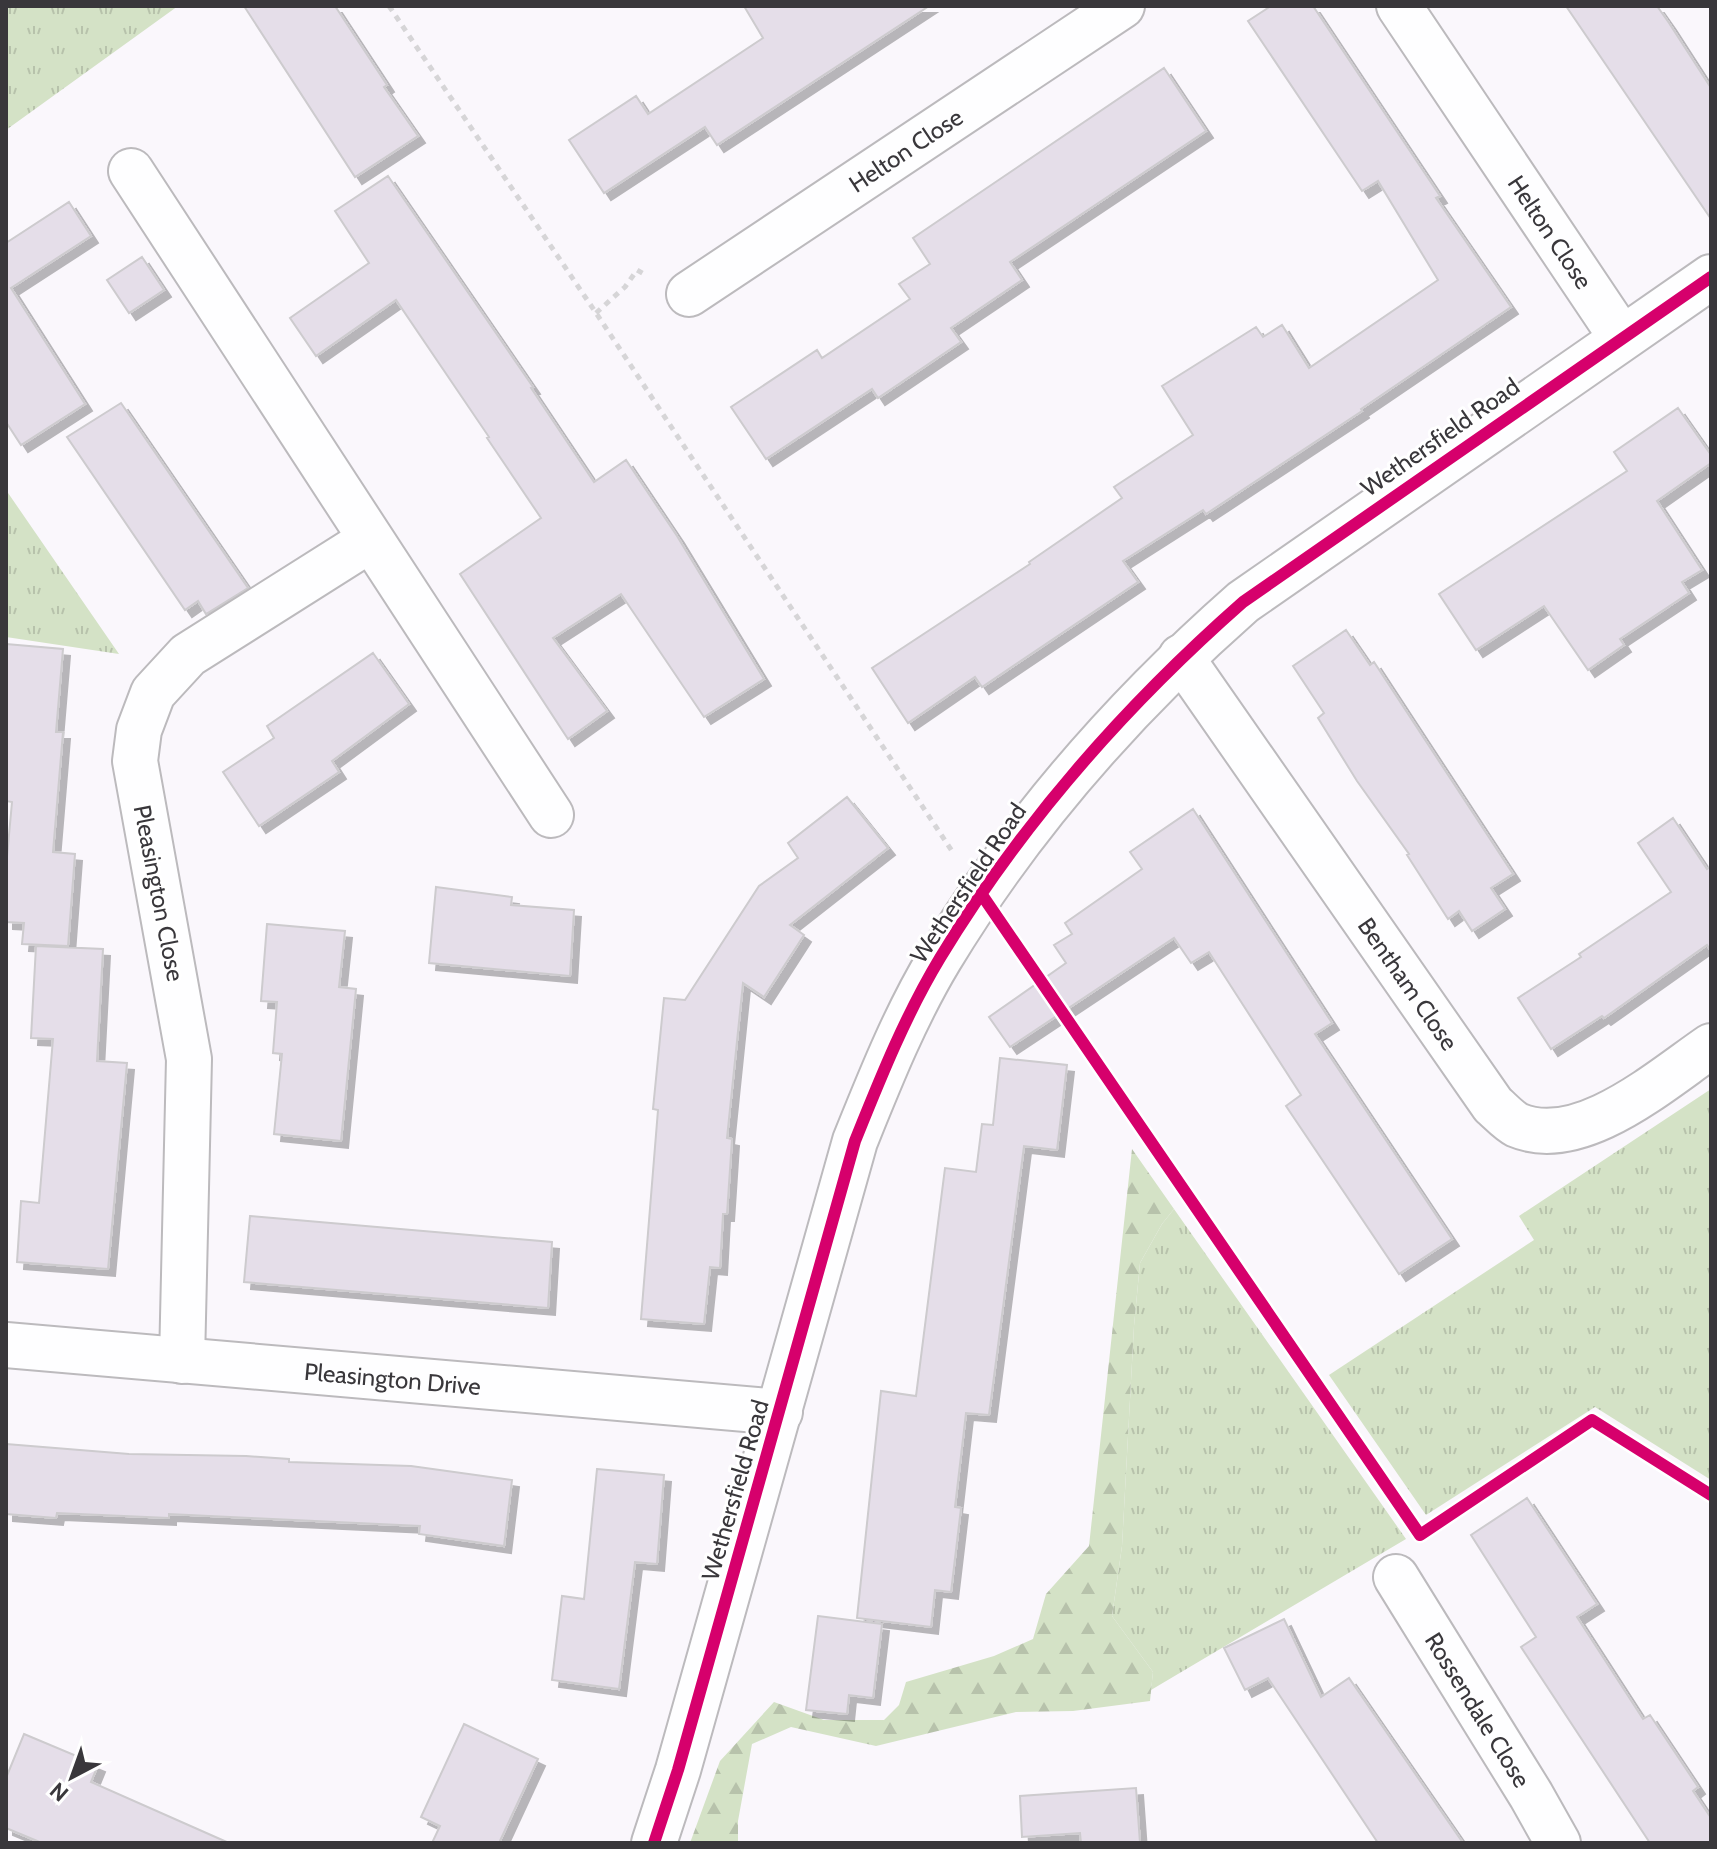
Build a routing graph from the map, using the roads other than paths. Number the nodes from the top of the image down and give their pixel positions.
1 (1122, 6) edge
2 (1399, 6) edge
3 (131, 171) dead end
4 (1711, 277) edge
5 (689, 294) dead end
6 (1621, 337) junction
7 (370, 540) junction
8 (1181, 657) junction
9 (551, 815) dead end
10 (1711, 1046) edge
11 (6, 1345) edge
12 (182, 1361) junction
13 (780, 1412) junction
14 (1396, 1577) dead end
15 (654, 1843) edge
16 (1558, 1843) edge

1 - 5 street, Helton Close
2 - 6 street, Helton Close
3 - 7 street
4 - 6 street, Wethersfield Road
6 - 8 street, Wethersfield Road
7 - 9 street
7 - 12 street, Pleasington Close
8 - 10 street, Bentham Close
8 - 13 street, Wethersfield Road
11 - 12 street, Pleasington Drive
12 - 13 street, Pleasington Drive
13 - 15 street, Wethersfield Road
14 - 16 street, Rossendale Close

